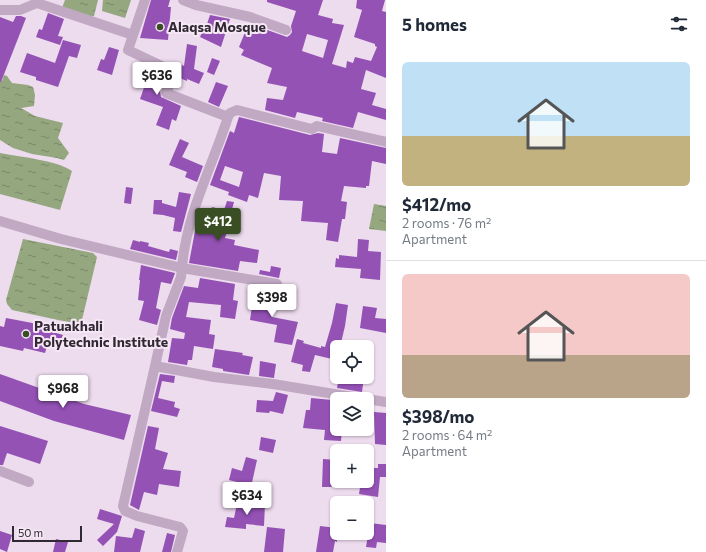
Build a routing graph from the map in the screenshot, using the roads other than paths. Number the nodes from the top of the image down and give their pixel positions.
1 (146, 0) edge
2 (183, 0) edge
3 (37, 1) edge
4 (0, 10) edge
5 (286, 30) dead end
6 (133, 35) junction
7 (228, 117) junction
8 (386, 142) edge
9 (0, 221) edge
10 (182, 268) junction
11 (277, 284) dead end
12 (155, 366) junction
13 (330, 393) edge
14 (374, 400) edge
15 (386, 402) edge
16 (0, 471) edge
17 (29, 482) dead end
18 (177, 552) edge

1 - 6 street
2 - 5 street
3 - 4 street
3 - 6 street
6 - 7 street
7 - 8 street
7 - 10 street
9 - 10 street
10 - 11 street
10 - 12 street
12 - 13 street
12 - 18 street
14 - 15 street
16 - 17 street

